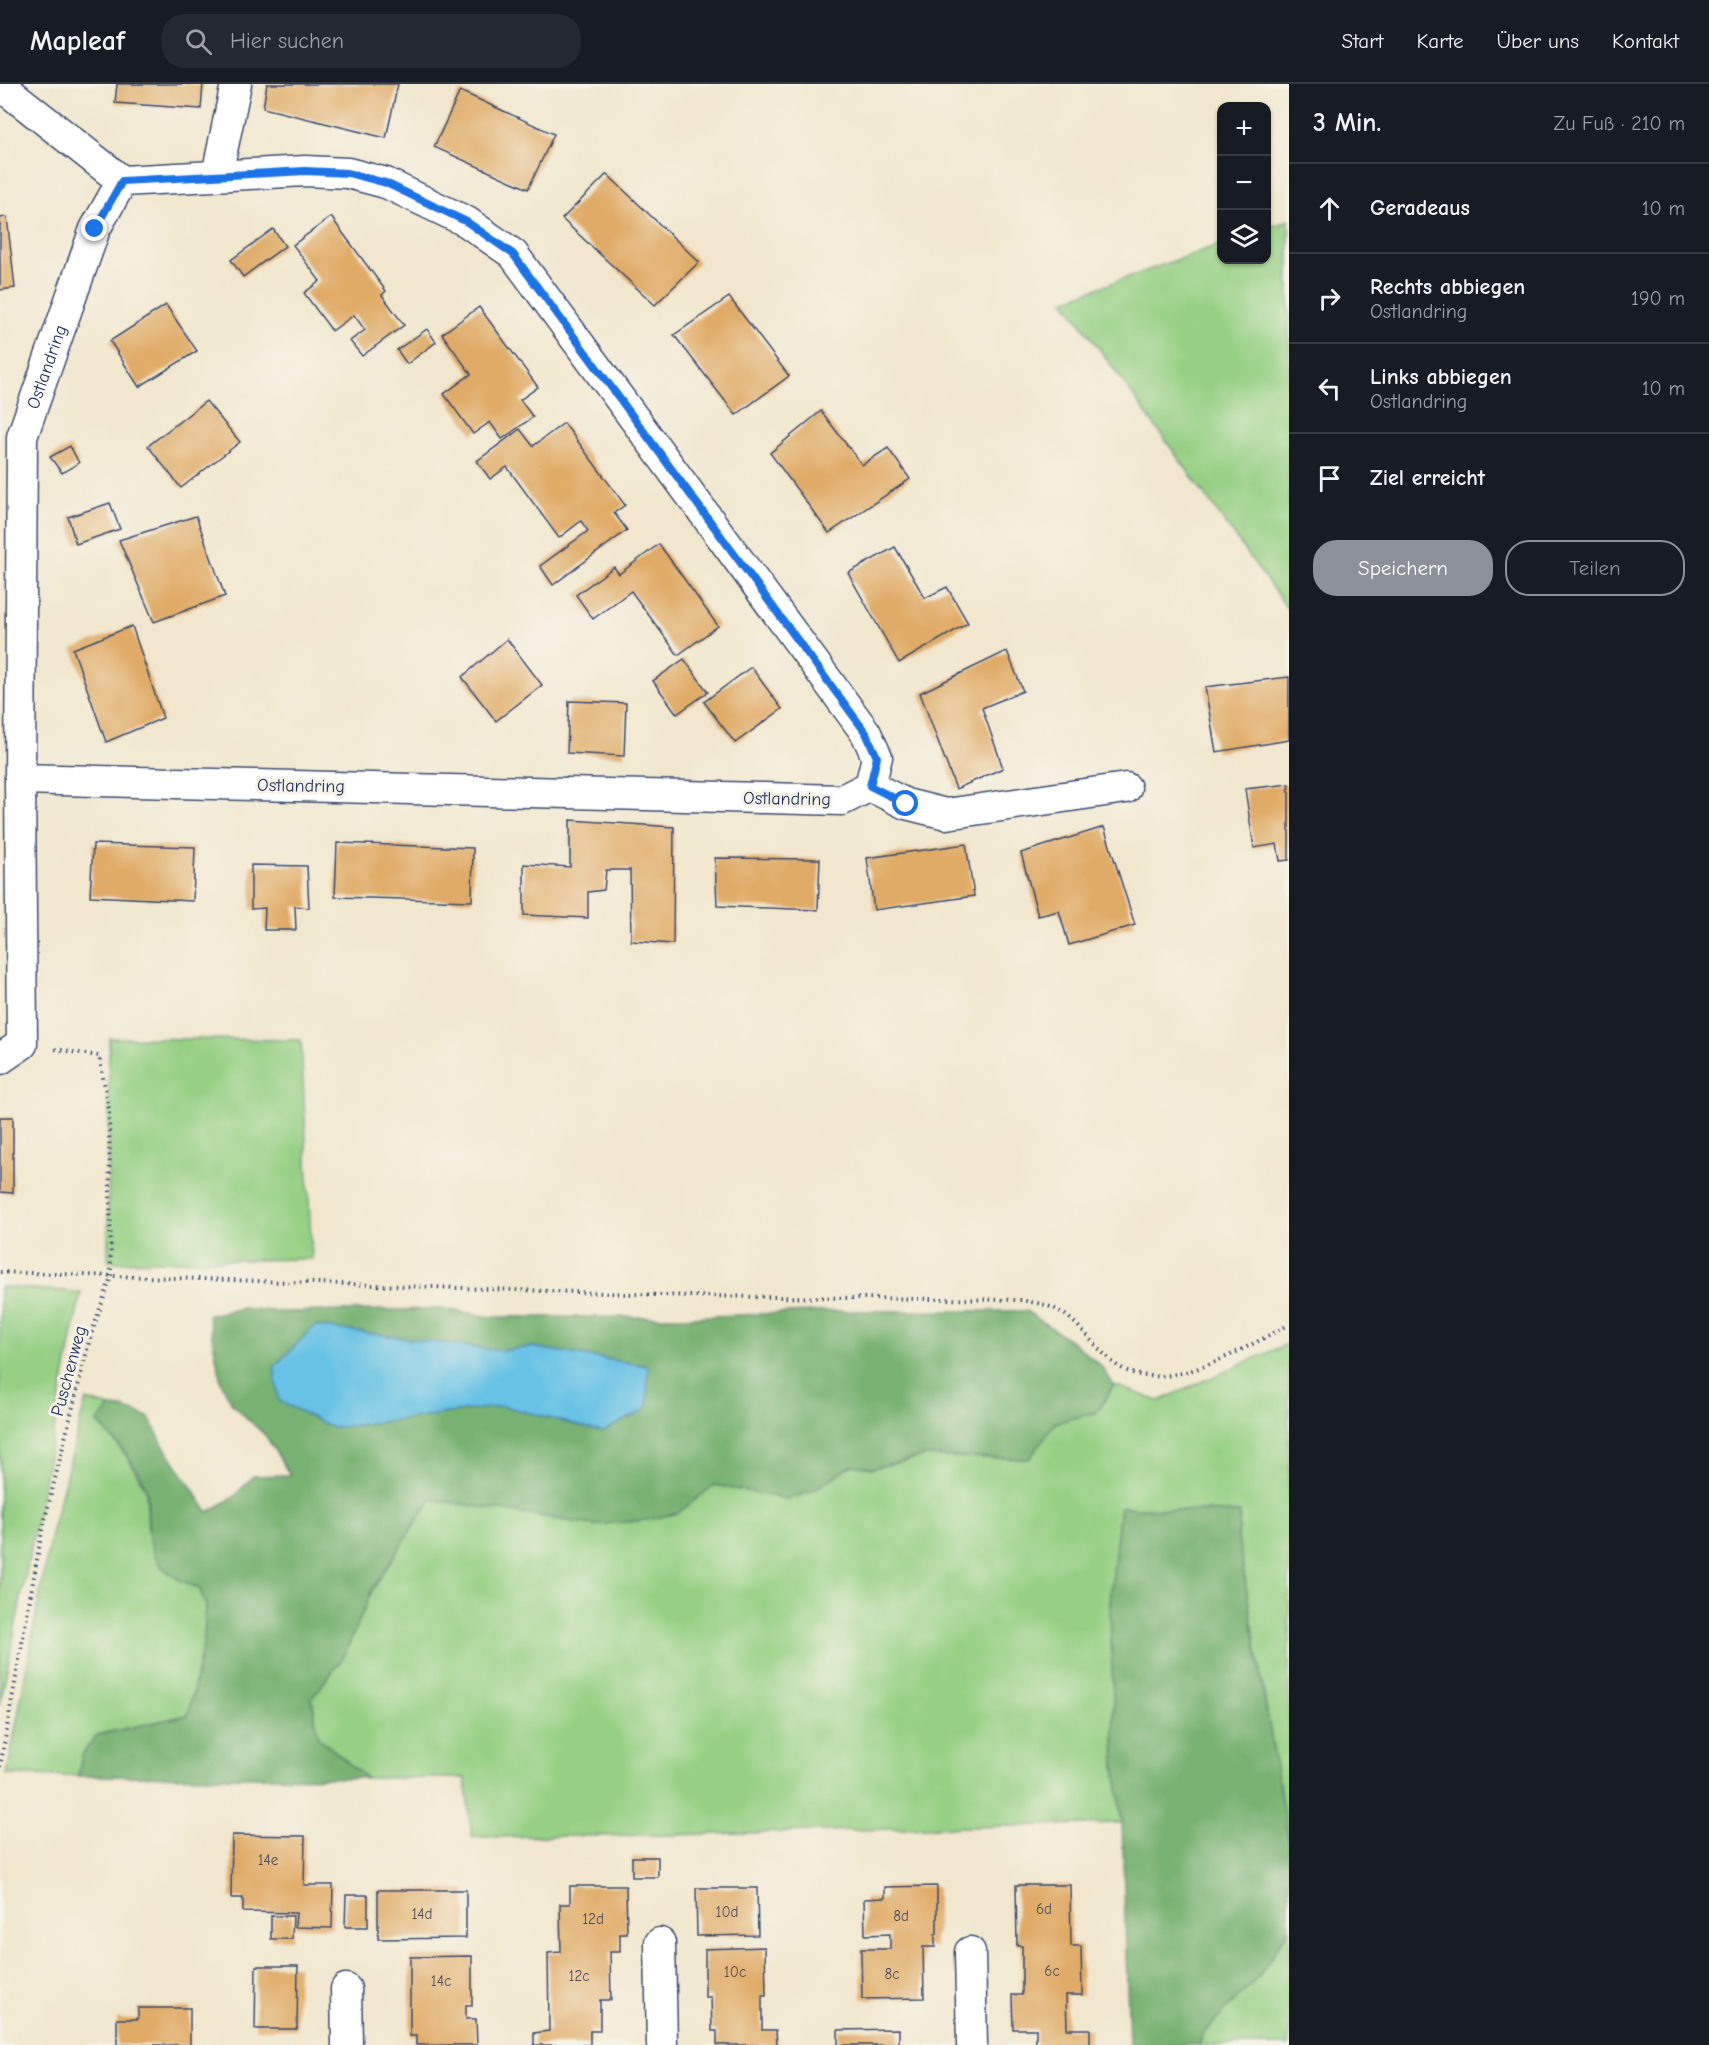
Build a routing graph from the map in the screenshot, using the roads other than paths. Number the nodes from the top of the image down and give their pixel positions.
1 (236, 84) edge
2 (0, 85) edge
3 (218, 175) junction
4 (122, 181) junction
5 (20, 779) junction
6 (870, 786) junction
7 (1126, 788) dead end
8 (11, 1052) edge
9 (660, 1943) dead end
10 (970, 1952) dead end
11 (346, 1989) dead end
12 (347, 2045) edge
13 (662, 2045) edge
14 (972, 2045) edge

1 - 3 street
2 - 4 street
3 - 4 street
3 - 6 street
4 - 5 street, Ostlandring
5 - 6 street, Ostlandring
5 - 8 street, Ostlandring
6 - 7 street
9 - 13 street
10 - 14 street
11 - 12 street

